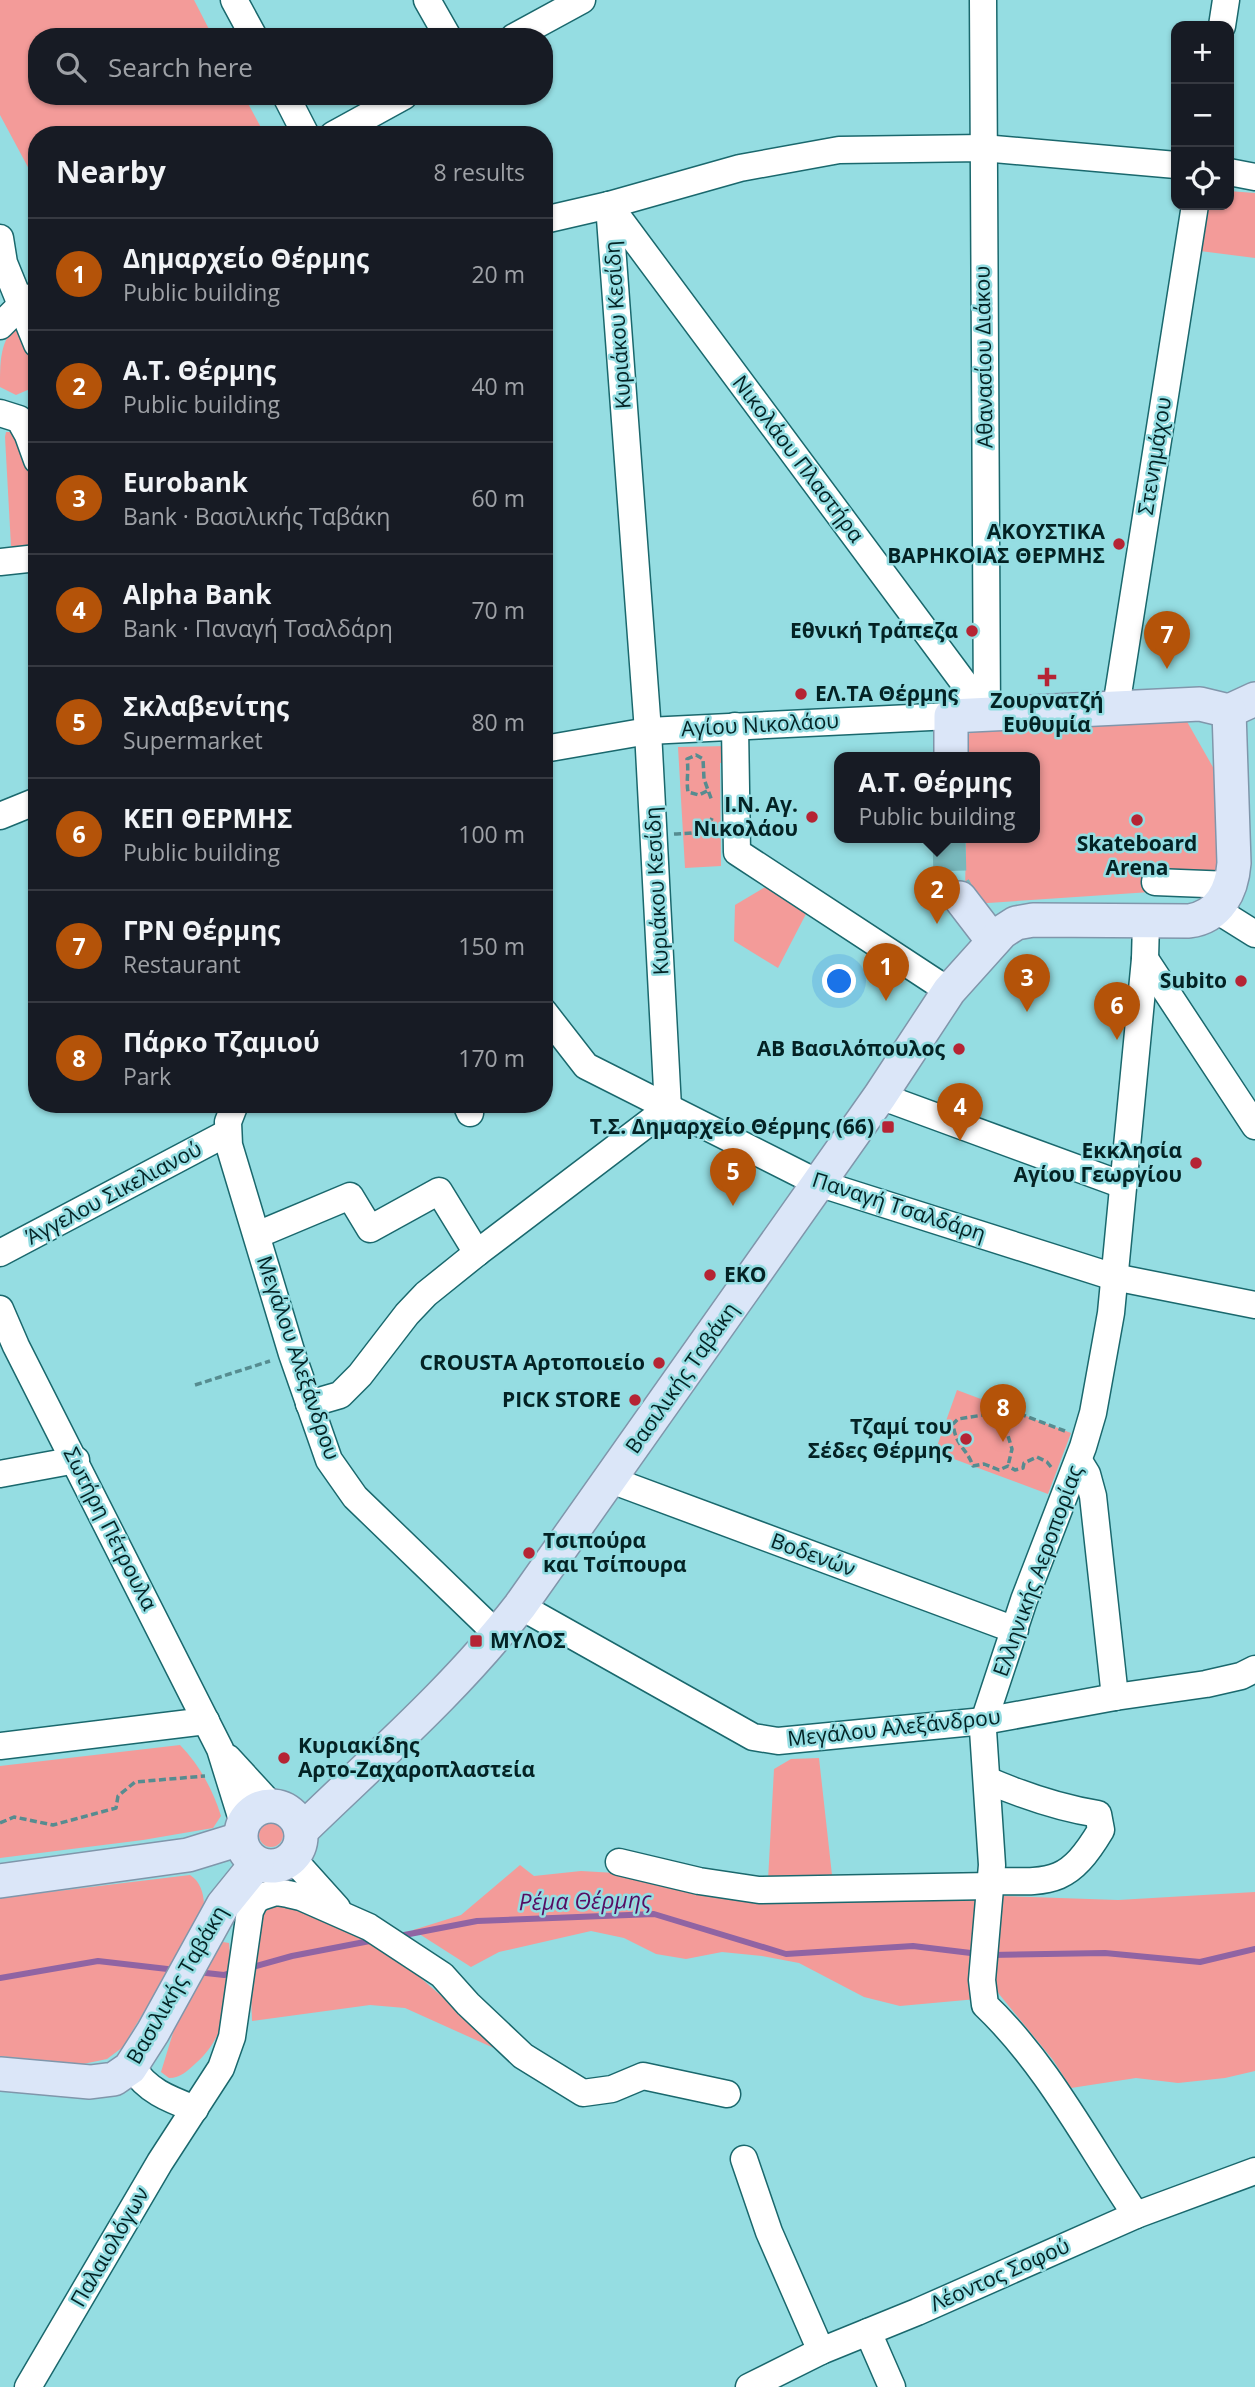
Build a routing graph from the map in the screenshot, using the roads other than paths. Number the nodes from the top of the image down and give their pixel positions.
1 (234, 0) edge
2 (427, 0) edge
3 (582, 0) edge
4 (983, 0) edge
5 (1226, 0) edge
6 (1223, 21) edge
7 (249, 28) edge
8 (443, 28) edge
9 (531, 28) edge
10 (291, 105) edge
11 (388, 105) edge
12 (301, 126) edge
13 (350, 126) edge
14 (983, 148) junction
15 (1171, 165) edge
16 (1234, 173) edge
17 (1255, 177) edge
18 (609, 205) junction
19 (1194, 210) edge
20 (553, 218) edge
21 (1, 253) edge
22 (28, 298) edge
23 (28, 301) edge
24 (0, 326) edge
25 (0, 413) edge
26 (28, 435) edge
27 (28, 559) edge
28 (0, 562) edge
29 (1242, 705) edge
30 (1116, 708) junction
31 (986, 714) junction
32 (951, 716) junction
33 (735, 726) junction
34 (648, 731) junction
35 (553, 747) edge
36 (951, 752) edge
37 (28, 805) edge
38 (0, 816) edge
39 (1155, 882) dead end
40 (1223, 897) junction
41 (960, 898) tunnel mouth
42 (1146, 922) junction
43 (1251, 927) edge
44 (993, 941) junction
45 (1145, 959) junction
46 (949, 991) junction
47 (553, 1024) edge
48 (880, 1096) junction
49 (668, 1108) junction
50 (232, 1113) edge
51 (1255, 1126) edge
52 (227, 1133) junction
53 (818, 1183) junction
54 (1123, 1185) junction
55 (257, 1235) junction
56 (0, 1253) edge
57 (477, 1253) junction
58 (1114, 1277) junction
59 (1255, 1305) edge
60 (0, 1309) edge
61 (309, 1404) junction
62 (76, 1460) junction
63 (1074, 1473) junction
64 (0, 1474) edge
65 (611, 1480) junction
66 (520, 1606) junction
67 (1015, 1630) junction
68 (498, 1635) junction
69 (1255, 1669) edge
70 (1115, 1697) junction
71 (206, 1721) junction
72 (984, 1721) junction
73 (0, 1745) edge
74 (224, 1762) junction
75 (987, 1780) junction
76 (286, 1826) junction
77 (247, 1842) junction
78 (619, 1863) dead end
79 (0, 1881) edge
80 (991, 1884) junction
81 (357, 1922) junction
82 (132, 2067) junction
83 (0, 2074) edge
84 (727, 2094) dead end
85 (195, 2109) junction
86 (744, 2159) dead end
87 (1255, 2171) edge
88 (1136, 2215) junction
89 (868, 2332) junction
90 (821, 2351) junction
91 (28, 2387) edge
92 (749, 2387) edge
93 (892, 2387) edge

1 - 7 street
2 - 8 street
3 - 9 street
4 - 14 street, Αθανασίου Διάκου
5 - 6 street
10 - 12 street
11 - 13 street
14 - 15 street
14 - 18 street
14 - 31 street, Αθανασίου Διάκου
16 - 17 street
18 - 20 street
18 - 31 street, Νικολάου Πλαστήρα
18 - 34 street, Κυριάκου Κεσίδη
19 - 30 street, Στενημάχου
21 - 22 street
23 - 24 street
25 - 26 street
27 - 28 street
29 - 30 main road, Αγίου Νικολάου
29 - 40 main road
30 - 31 main road, Αγίου Νικολάου
31 - 32 main road, Αγίου Νικολάου
32 - 33 street, Αγίου Νικολάου
32 - 36 main road
33 - 34 street, Αγίου Νικολάου
33 - 46 street
34 - 35 street, Αγίου Νικολάου
34 - 49 street, Κυριάκου Κεσίδη
37 - 38 street
39 - 40 street
40 - 42 main road, Βασιλικής Ταβάκη
40 - 43 street
41 - 44 main road
42 - 44 main road, Βασιλικής Ταβάκη
42 - 45 street, Ελληνικής Αεροπορίας
44 - 46 main road, Βασιλικής Ταβάκη
45 - 51 street
45 - 54 street, Ελληνικής Αεροπορίας
46 - 48 main road, Βασιλικής Ταβάκη
47 - 49 street, Παναγή Τσαλδάρη
48 - 53 main road, Βασιλικής Ταβάκη
48 - 54 street
49 - 53 street, Παναγή Τσαλδάρη
49 - 57 street
50 - 52 street, Μεγάλου Αλεξάνδρου
52 - 55 street, Μεγάλου Αλεξάνδρου
52 - 56 street, Άγγελου Σικελιανού
53 - 58 street, Παναγή Τσαλδάρη
53 - 65 main road, Βασιλικής Ταβάκη
54 - 58 street, Ελληνικής Αεροπορίας
55 - 57 street
55 - 61 street, Μεγάλου Αλεξάνδρου
57 - 61 street
58 - 59 street, Παναγή Τσαλδάρη
58 - 63 street, Ελληνικής Αεροπορίας
60 - 62 street, Σωτήρη Πέτρουλα
61 - 68 street, Μεγάλου Αλεξάνδρου
62 - 64 street
62 - 71 street, Σωτήρη Πέτρουλα
63 - 67 street, Ελληνικής Αεροπορίας
63 - 70 street
65 - 66 main road, Βασιλικής Ταβάκη
65 - 67 street, Βοδενών
66 - 68 main road, Βασιλικής Ταβάκη
66 - 72 street, Μεγάλου Αλεξάνδρου
67 - 72 street, Ελληνικής Αεροπορίας
68 - 76 main road, Βασιλικής Ταβάκη
69 - 70 street, Μεγάλου Αλεξάνδρου
70 - 72 street, Μεγάλου Αλεξάνδρου
71 - 73 street
71 - 74 street, Σωτήρη Πέτρουλα
72 - 75 street, Ελληνικής Αεροπορίας
74 - 76 street, Σωτήρη Πέτρουλα
74 - 77 street, Σωτήρη Πέτρουλα
75 - 80 street, Ελληνικής Αεροπορίας
75 - 80 street
76 - 77 main road, Βασιλικής Ταβάκη
76 - 77 main road
76 - 81 street, Σωτήρη Πέτρουλα
77 - 79 main road
77 - 82 main road, Βασιλικής Ταβάκη
78 - 80 street
80 - 88 street, Ελληνικής Αεροπορίας
81 - 84 street
81 - 85 street, Παλαιολόγων
82 - 83 main road, Βασιλικής Ταβάκη
82 - 85 street
85 - 91 street, Παλαιολόγων
86 - 90 street
87 - 88 street, Λέοντος Σοφού
88 - 89 street, Λέοντος Σοφού
89 - 90 street, Λέοντος Σοφού
89 - 93 street
90 - 92 street, Λέοντος Σοφού

